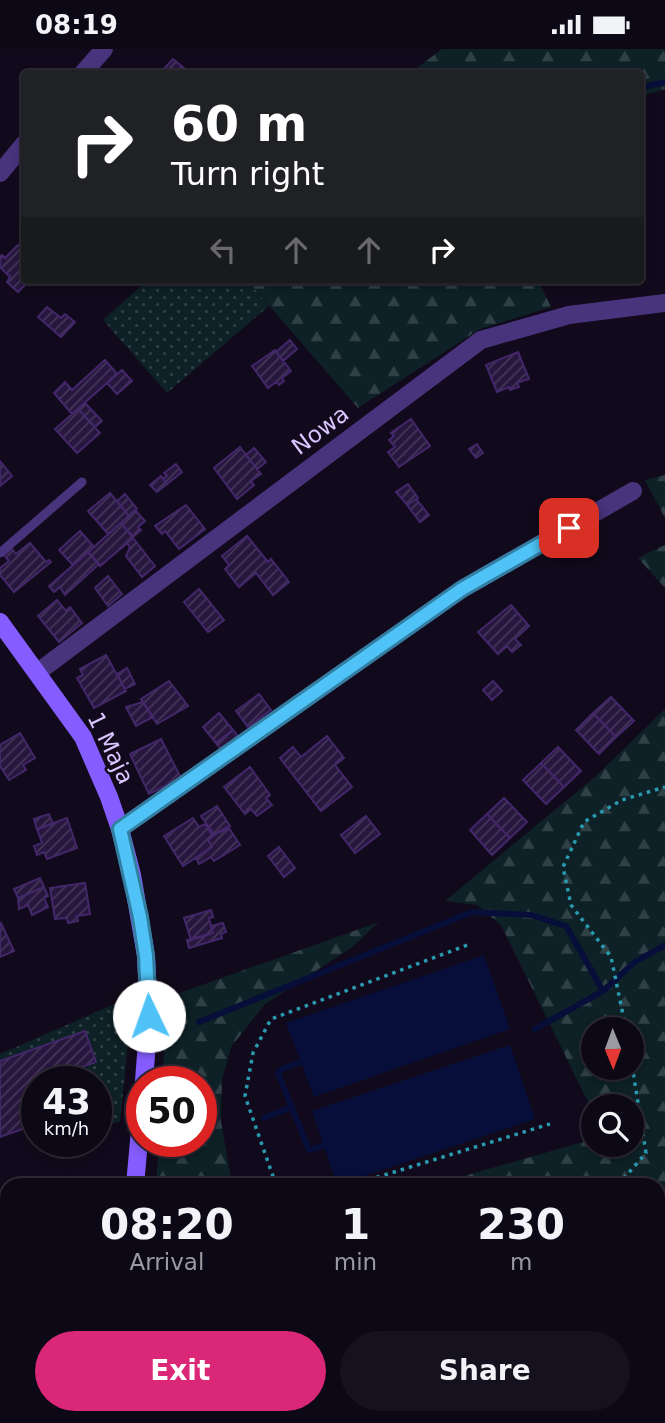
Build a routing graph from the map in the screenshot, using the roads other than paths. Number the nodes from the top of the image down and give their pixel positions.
1 (104, 49) edge
2 (86, 70) edge
3 (21, 148) edge
4 (0, 173) edge
5 (665, 303) edge
6 (82, 482) dead end
7 (633, 491) dead end
8 (0, 553) edge
9 (0, 622) edge
10 (38, 672) junction
11 (120, 829) junction
12 (146, 1066) edge
13 (138, 1157) edge
14 (136, 1178) edge

1 - 2 street
3 - 4 street
5 - 10 street, Nowa
6 - 8 lane
7 - 11 street
9 - 10 main road, 1 Maja
10 - 11 main road, 1 Maja
11 - 12 main road, 1 Maja
13 - 14 main road

